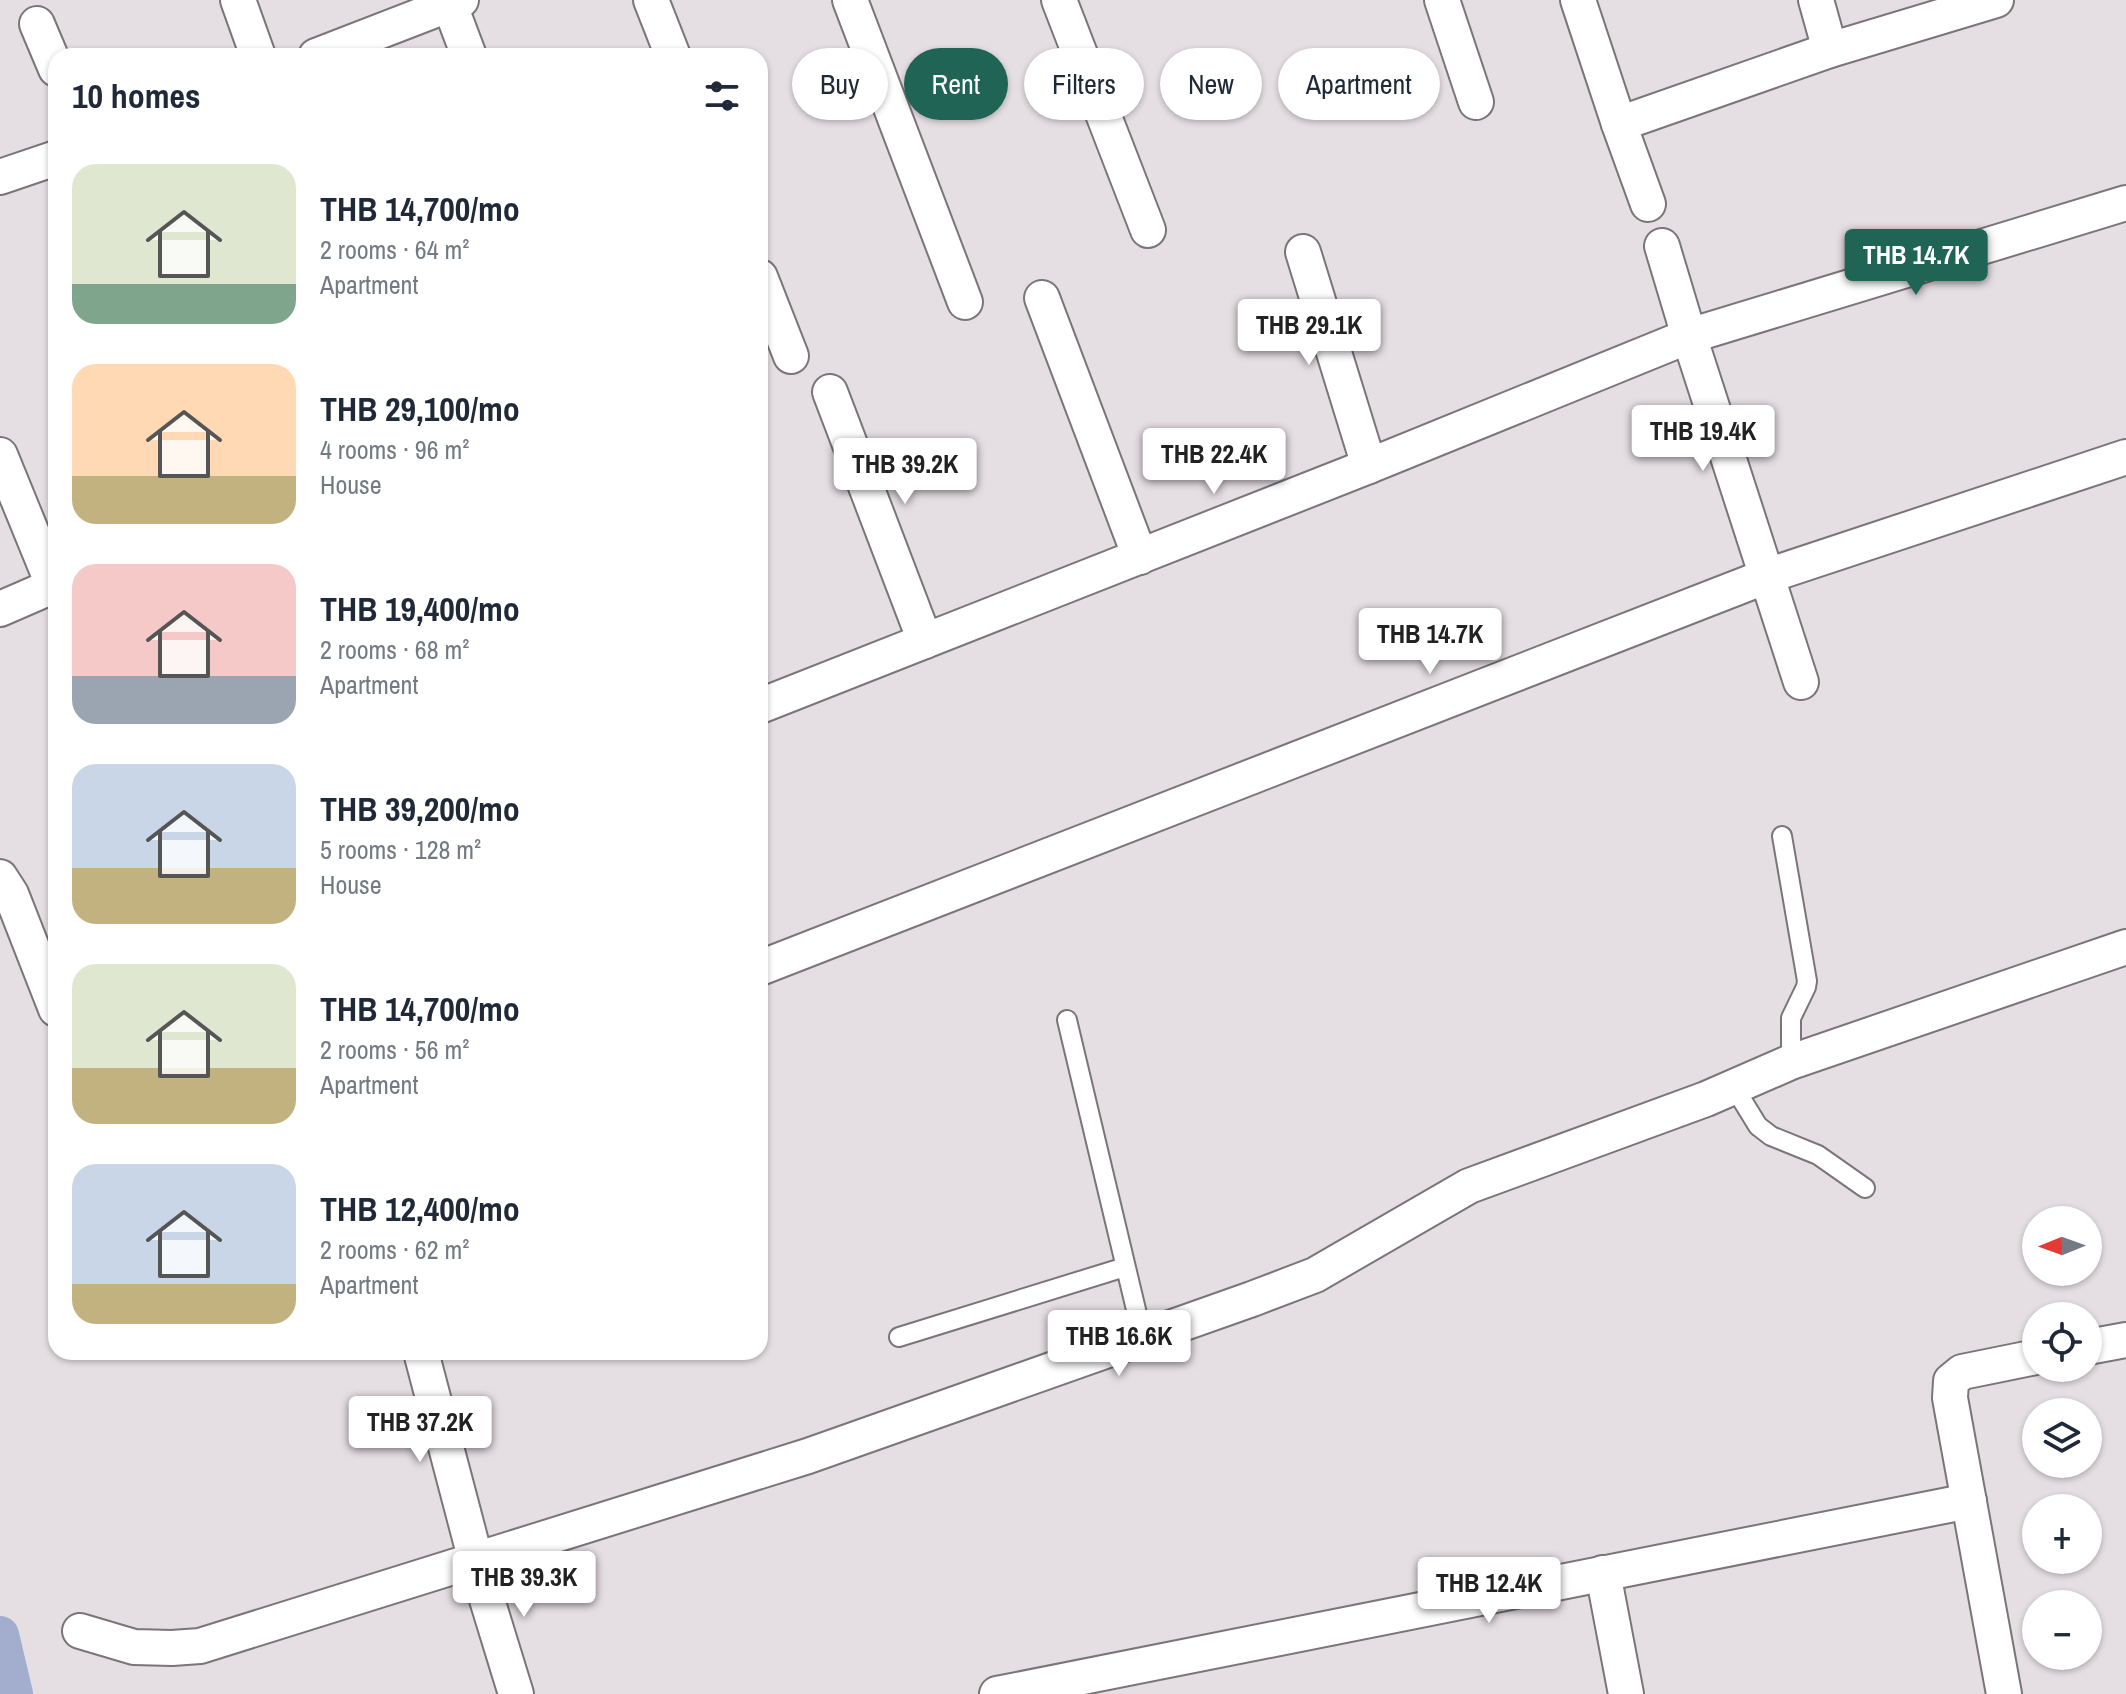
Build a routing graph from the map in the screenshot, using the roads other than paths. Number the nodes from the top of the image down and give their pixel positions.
1 (238, 0) edge
2 (651, 0) edge
3 (850, 0) edge
4 (1059, 0) edge
5 (1442, 0) edge
6 (1578, 0) edge
7 (1816, 0) edge
8 (1996, 0) edge
9 (453, 2) edge
10 (37, 24) dead end
11 (255, 48) edge
12 (336, 48) edge
13 (467, 48) edge
14 (670, 48) edge
15 (48, 50) edge
16 (1830, 50) junction
17 (1476, 102) dead end
18 (1619, 124) junction
19 (48, 161) edge
20 (0, 177) edge
21 (2126, 203) edge
22 (1648, 204) dead end
23 (1148, 230) dead end
24 (1662, 246) dead end
25 (1303, 252) dead end
26 (768, 297) edge
27 (1042, 298) dead end
28 (965, 302) dead end
29 (1689, 336) junction
30 (791, 356) dead end
31 (830, 392) dead end
32 (0, 455) edge
33 (2126, 457) edge
34 (1369, 466) junction
35 (1140, 557) junction
36 (48, 572) edge
37 (1767, 576) junction
38 (48, 592) edge
39 (0, 609) edge
40 (925, 641) junction
41 (1801, 682) dead end
42 (768, 703) edge
43 (1782, 836) dead end
44 (0, 877) edge
45 (2126, 947) edge
46 (768, 965) edge
47 (48, 979) edge
48 (1067, 1020) dead end
49 (1791, 1062) junction
50 (1734, 1087) junction
51 (1865, 1188) dead end
52 (1125, 1267) junction
53 (899, 1337) dead end
54 (1143, 1339) junction
55 (2126, 1340) edge
56 (2102, 1344) edge
57 (423, 1360) edge
58 (2022, 1360) edge
59 (1969, 1501) junction
60 (476, 1561) junction
61 (1603, 1573) junction
62 (80, 1631) dead end
63 (516, 1694) edge
64 (997, 1694) edge
65 (1626, 1694) edge
66 (2004, 1694) edge

1 - 11 street
2 - 14 street
3 - 28 street
4 - 23 street
5 - 17 street
6 - 18 street
7 - 16 street
8 - 16 street
9 - 12 street
9 - 13 street
10 - 15 street
16 - 18 street
18 - 22 street
19 - 20 street
21 - 29 street
24 - 29 street
25 - 34 street
26 - 30 street
27 - 35 street
29 - 34 street
29 - 37 street
31 - 40 street
32 - 36 street
33 - 37 street
34 - 35 street
35 - 40 street
37 - 41 street
37 - 46 street
38 - 39 street
40 - 42 street
43 - 49 lane
44 - 47 street
45 - 49 street
48 - 52 lane
49 - 50 street
50 - 51 lane
50 - 54 street
52 - 53 lane
52 - 54 lane
54 - 60 street
55 - 56 street
57 - 60 street
58 - 59 street
59 - 61 street
59 - 66 street
60 - 62 street
60 - 63 street
61 - 64 street
61 - 65 street

